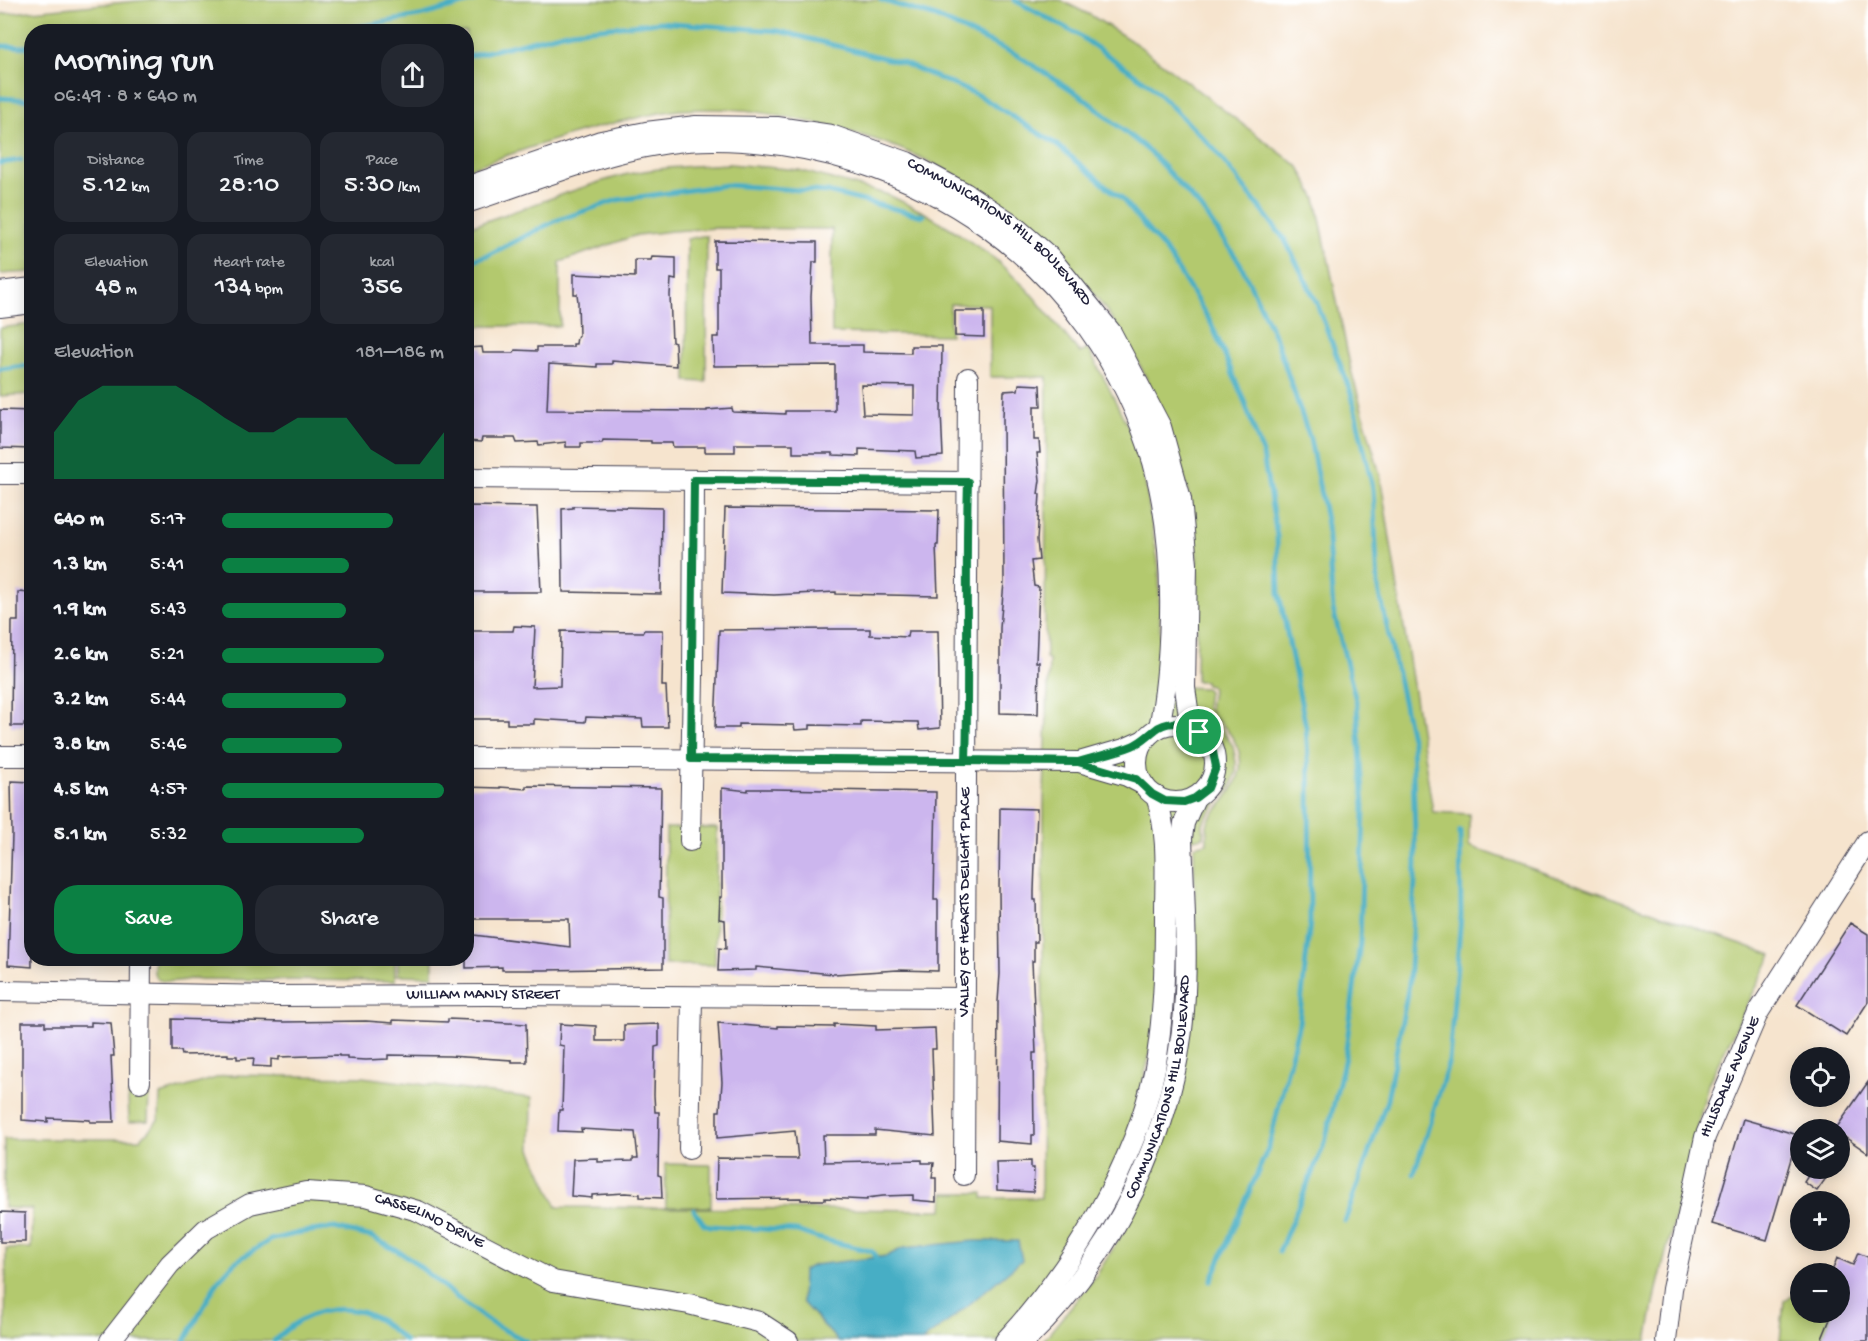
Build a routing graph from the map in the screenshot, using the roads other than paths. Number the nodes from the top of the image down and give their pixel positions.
1 (474, 185) edge
2 (474, 200) edge
3 (24, 289) edge
4 (0, 292) edge
5 (24, 304) edge
6 (0, 307) edge
7 (968, 378) dead end
8 (0, 474) edge
9 (24, 474) edge
10 (474, 478) edge
11 (694, 480) junction
12 (968, 482) junction
13 (1159, 727) junction
14 (1199, 732) junction
15 (1144, 740) junction
16 (0, 756) edge
17 (24, 756) edge
18 (474, 758) edge
19 (691, 759) junction
20 (966, 760) junction
21 (1078, 762) junction
22 (1150, 791) junction
23 (1195, 798) junction
24 (690, 841) dead end
25 (1868, 841) edge
26 (141, 966) edge
27 (0, 991) edge
28 (140, 992) junction
29 (692, 998) junction
30 (965, 998) junction
31 (140, 1082) dead end
32 (688, 1149) dead end
33 (964, 1175) dead end
34 (110, 1341) edge
35 (788, 1341) edge
36 (1005, 1341) edge
37 (1025, 1341) edge
38 (1666, 1341) edge

1 - 14 street, COMMUNICATIONS HILL BOULEVARD
2 - 13 street, COMMUNICATIONS HILL BOULEVARD
3 - 4 street
5 - 6 street
7 - 12 street, VALLEY OF HEARTS DELIGHT PLACE
8 - 9 street
10 - 11 street
11 - 12 street
11 - 19 street
12 - 20 street, VALLEY OF HEARTS DELIGHT PLACE
13 - 14 street
13 - 15 street
14 - 23 street
15 - 21 street
15 - 22 street
16 - 17 street
18 - 19 street
19 - 20 street
19 - 24 street
20 - 21 street
20 - 30 street, VALLEY OF HEARTS DELIGHT PLACE
21 - 22 street
22 - 23 street
22 - 36 street, COMMUNICATIONS HILL BOULEVARD
23 - 37 street, COMMUNICATIONS HILL BOULEVARD
25 - 38 street, HILLSDALE AVENUE
26 - 28 street
27 - 28 street, WILLIAM MANLY STREET
28 - 29 street, WILLIAM MANLY STREET
28 - 31 street
29 - 30 street, WILLIAM MANLY STREET
29 - 32 street
30 - 33 street, VALLEY OF HEARTS DELIGHT PLACE
34 - 35 street, CASSELINO DRIVE

